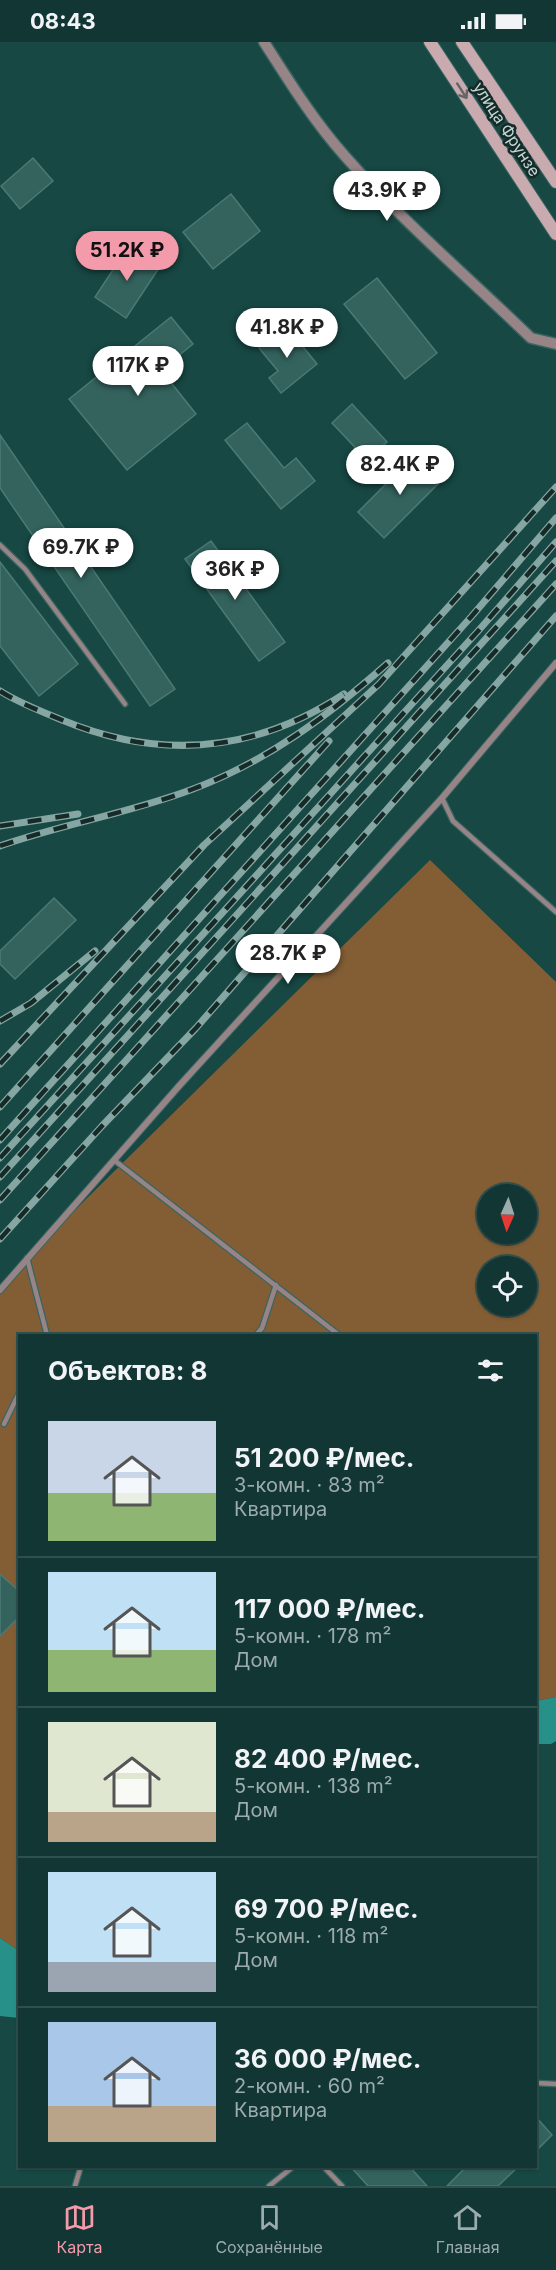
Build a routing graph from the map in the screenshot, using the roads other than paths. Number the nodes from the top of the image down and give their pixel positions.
1 (264, 42) edge
2 (430, 42) edge
3 (462, 42) edge
4 (556, 182) edge
5 (556, 234) edge
6 (556, 344) edge
7 (0, 545) edge
8 (556, 663) edge
9 (124, 704) dead end
10 (442, 798) junction
11 (556, 912) edge
12 (114, 1160) junction
13 (27, 1258) junction
14 (276, 1285) junction
15 (0, 1290) edge
16 (46, 1334) edge
17 (257, 1334) edge
18 (338, 1334) edge
19 (18, 1395) edge
20 (4, 1424) dead end
21 (537, 2084) edge
22 (556, 2084) edge
23 (80, 2168) edge
24 (292, 2168) edge
25 (326, 2168) edge
26 (75, 2186) edge
27 (269, 2186) edge
28 (342, 2186) edge

1 - 6 street
2 -> 5 main road, улица Фрунзе
3 - 4 main road, улица Фрунзе
7 - 9 lane
8 - 10 street
10 - 11 lane
10 - 12 street
12 - 13 street
12 - 14 lane
13 - 15 street
13 - 16 lane
14 - 17 lane
14 - 18 lane
19 - 20 lane
21 - 22 lane
23 - 26 lane
24 - 27 lane
25 - 28 lane

